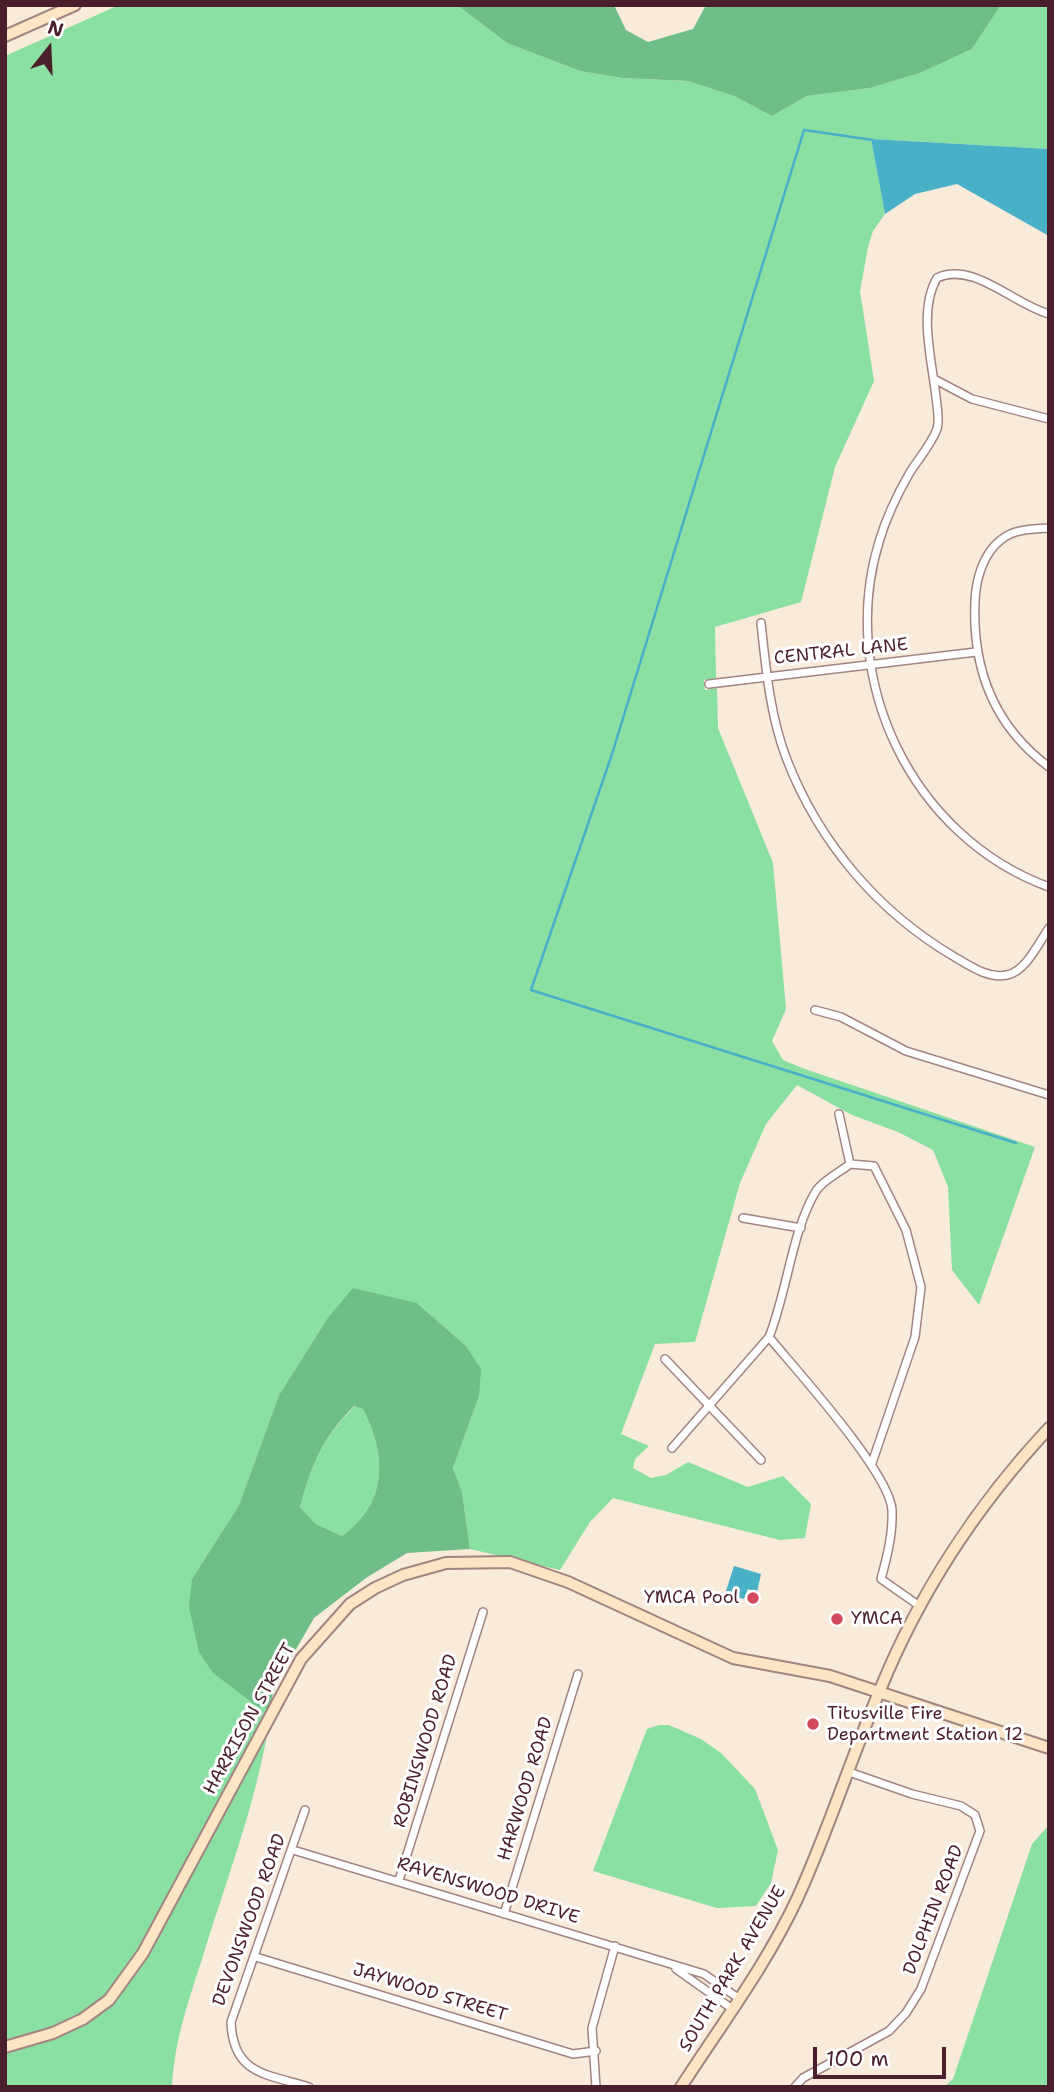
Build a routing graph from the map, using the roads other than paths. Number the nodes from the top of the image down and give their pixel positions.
1 (75, 5) edge
2 (5, 36) edge
3 (1049, 314) edge
4 (934, 379) junction
5 (1049, 419) edge
6 (1049, 528) edge
7 (761, 623) dead end
8 (976, 652) junction
9 (870, 666) junction
10 (767, 676) junction
11 (709, 684) dead end
12 (1049, 767) edge
13 (1049, 887) edge
14 (1049, 928) edge
15 (815, 1010) dead end
16 (1049, 1095) edge
17 (839, 1114) dead end
18 (850, 1164) junction
19 (743, 1218) dead end
20 (801, 1228) junction
21 (769, 1337) junction
22 (665, 1359) dead end
23 (710, 1408) junction
24 (1049, 1428) edge
25 (673, 1448) dead end
26 (761, 1461) dead end
27 (872, 1463) junction
28 (921, 1607) junction
29 (483, 1612) dead end
30 (579, 1674) dead end
31 (879, 1690) junction
32 (1049, 1748) edge
33 (849, 1772) junction
34 (304, 1810) dead end
35 (293, 1850) junction
36 (399, 1880) junction
37 (504, 1914) junction
38 (615, 1946) junction
39 (256, 1957) junction
40 (735, 2003) junction
41 (5, 2047) edge
42 (596, 2051) junction
43 (309, 2087) edge
44 (596, 2087) edge
45 (681, 2087) edge
46 (795, 2087) edge

1 - 2 street
3 - 4 street
4 - 5 street
4 - 9 street
6 - 8 street
7 - 10 street
8 - 9 street, CENTRAL LANE
8 - 12 street
9 - 10 street, CENTRAL LANE
9 - 13 street
10 - 11 street, CENTRAL LANE
10 - 14 street
15 - 16 street
17 - 18 street
18 - 20 street
18 - 27 street
19 - 20 street
20 - 21 street
21 - 23 street
21 - 27 street
22 - 23 street
23 - 25 street
23 - 26 street
24 - 28 street, SOUTH PARK AVENUE
27 - 28 street
28 - 31 street, SOUTH PARK AVENUE
29 - 36 street, ROBINSWOOD ROAD
30 - 37 street, HARWOOD ROAD
31 - 32 street, HARRISON STREET
31 - 33 street, SOUTH PARK AVENUE
31 - 41 street, HARRISON STREET
33 - 40 street, SOUTH PARK AVENUE
33 - 46 street, DOLPHIN ROAD
34 - 35 street, DEVONSWOOD ROAD
35 - 36 street, RAVENSWOOD DRIVE
35 - 39 street, DEVONSWOOD ROAD
36 - 37 street, RAVENSWOOD DRIVE
37 - 38 street, RAVENSWOOD DRIVE
38 - 40 street, RAVENSWOOD DRIVE
38 - 42 street
39 - 42 street, JAYWOOD STREET
39 - 43 street, DEVONSWOOD ROAD
40 - 45 street, SOUTH PARK AVENUE
42 - 44 street

